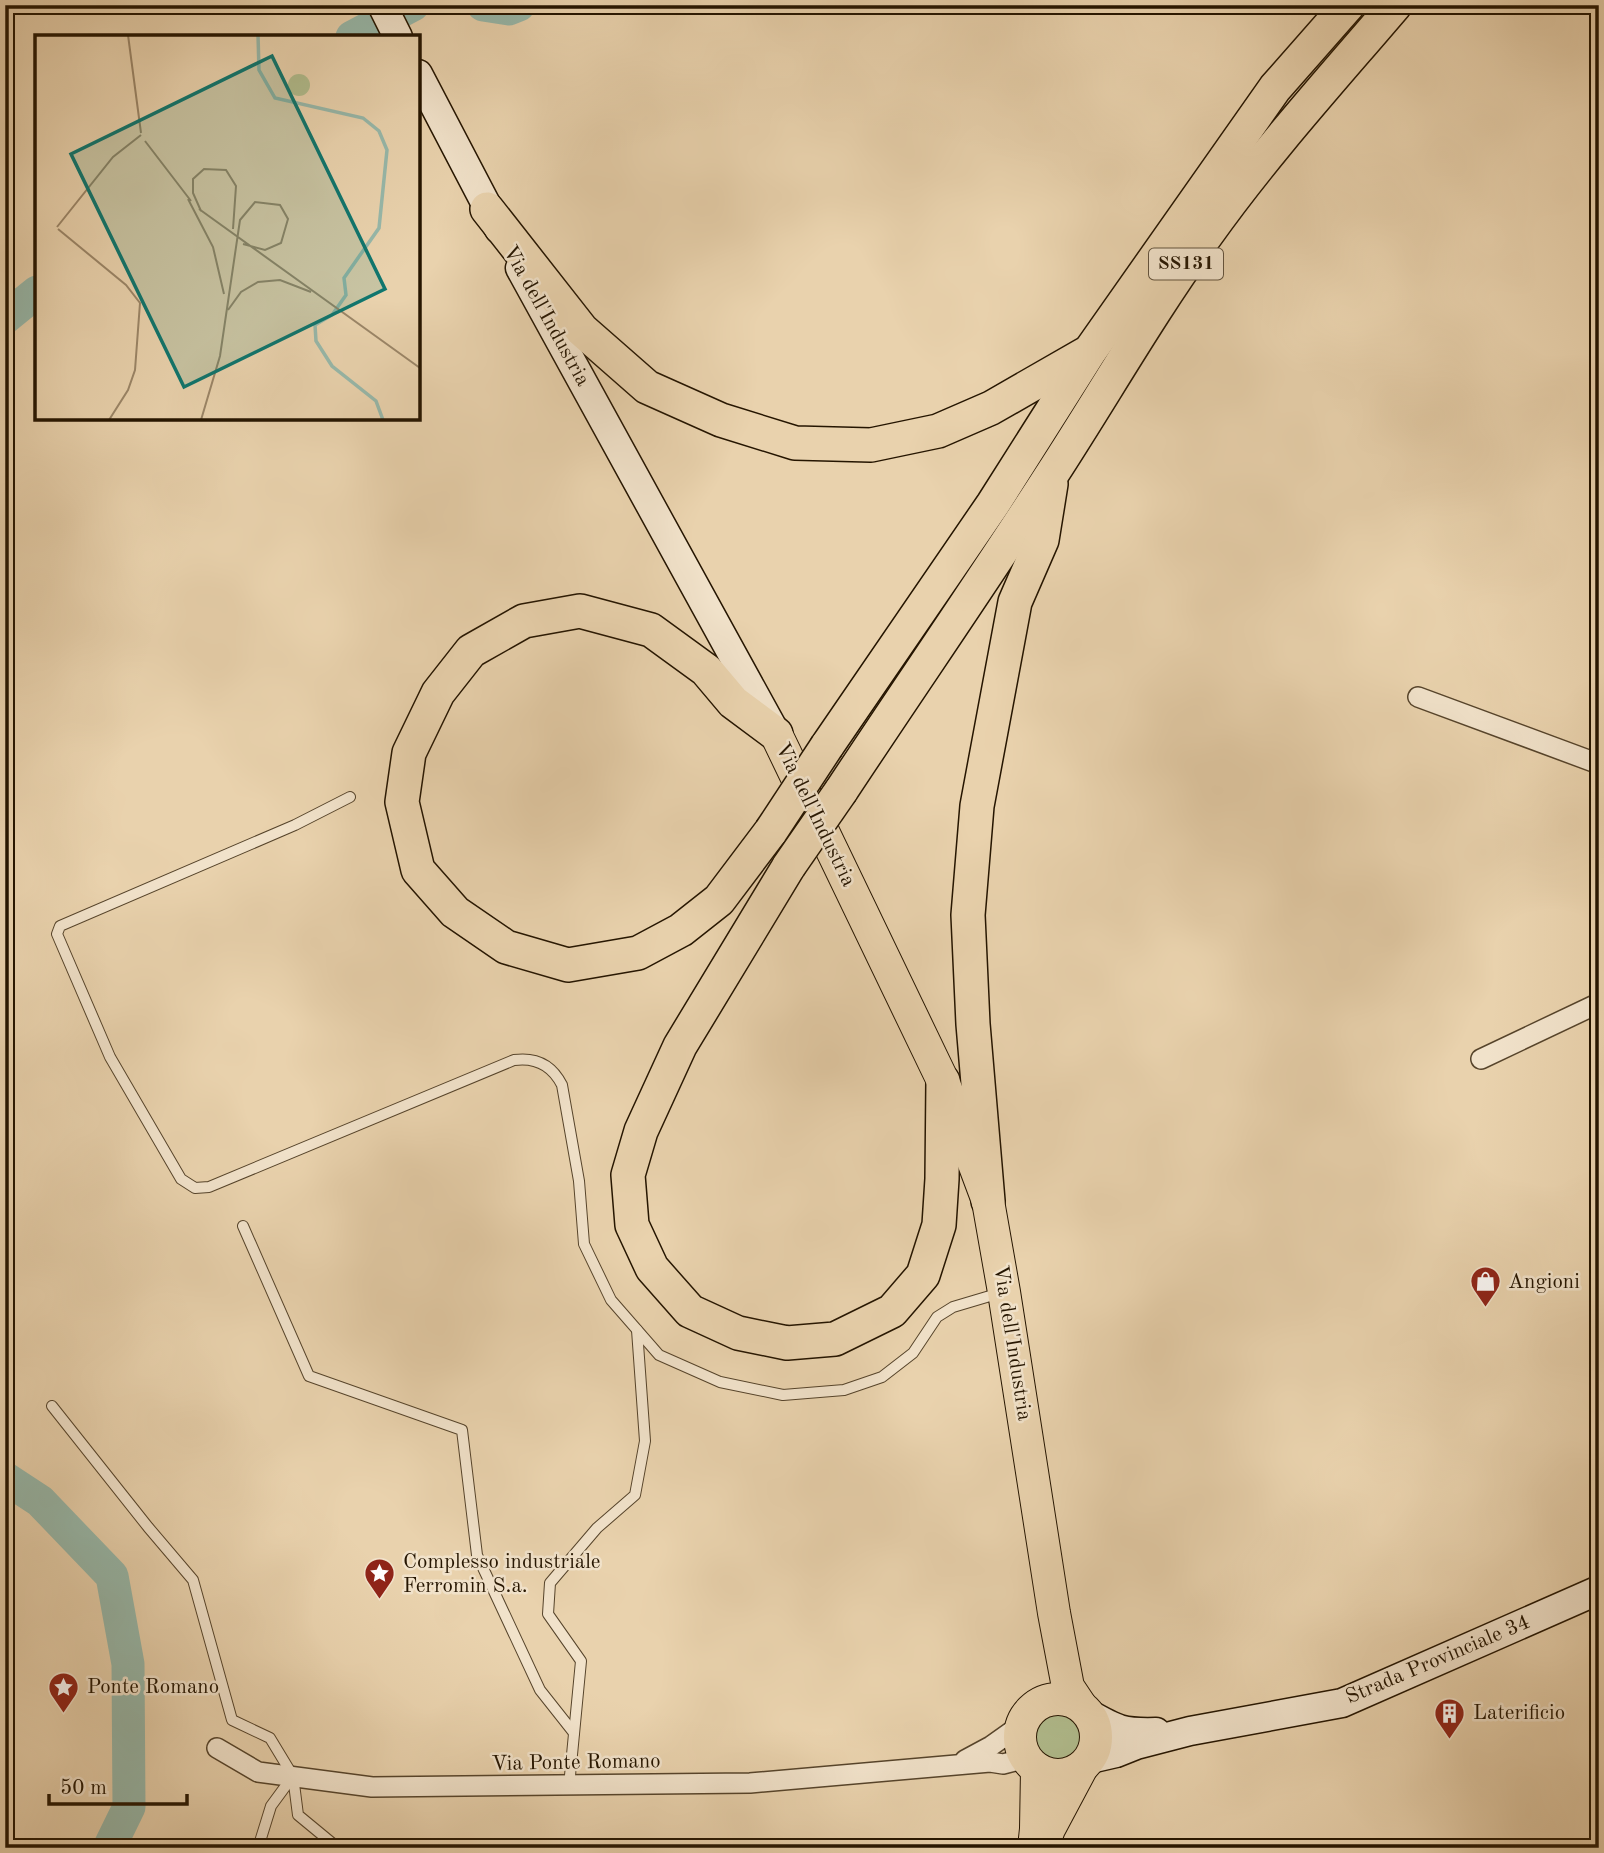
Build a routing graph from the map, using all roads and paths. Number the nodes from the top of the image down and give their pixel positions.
1 (382, 5) edge
2 (1348, 5) edge
3 (1395, 5) edge
4 (397, 35) edge
5 (420, 78) edge
6 (488, 209) junction
7 (1090, 351) junction
8 (1052, 474) junction
9 (1418, 697) dead end
10 (776, 734) junction
11 (1599, 765) edge
12 (350, 797) dead end
13 (1599, 1003) edge
14 (1480, 1059) dead end
15 (943, 1081) junction
16 (988, 1201) junction
17 (243, 1227) dead end
18 (1004, 1292) junction
19 (637, 1329) junction
20 (52, 1406) dead end
21 (1599, 1590) edge
22 (1054, 1613) junction
23 (1084, 1710) junction
24 (1029, 1715) junction
25 (1190, 1731) junction
26 (574, 1733) junction
27 (217, 1748) dead end
28 (1086, 1763) junction
29 (1032, 1764) junction
30 (943, 1766) junction
31 (293, 1776) junction
32 (569, 1786) junction
33 (258, 1848) edge
34 (338, 1848) edge
35 (1034, 1848) edge
36 (1042, 1848) edge

1 - 4 main road
2 - 7 highway, SS131
3 - 8 highway, SS131
5 - 6 main road, Via dell'Industria
6 - 7 highway
6 - 10 main road, Via dell'Industria
7 - 10 highway, bridge
8 - 15 highway, bridge
8 - 16 highway
9 - 11 street
10 - 15 main road, Via dell'Industria
12 - 19 lane
13 - 14 street
15 - 16 main road, Via dell'Industria
16 - 18 main road, Via dell'Industria
17 - 26 lane
18 - 19 lane
18 - 22 main road, Via dell'Industria
19 - 26 lane
20 - 31 lane
21 - 25 main road, Strada Provinciale 34
22 - 23 main road, Via dell'Industria
22 - 24 main road, Via dell'Industria
23 - 24 main road
23 - 25 main road
23 - 28 main road
24 - 29 main road
24 - 30 street, Via Ponte Romano
25 - 28 main road
26 - 32 lane
27 - 31 street, Via Ponte Romano
28 - 29 main road
28 - 36 main road
29 - 30 street, Via Ponte Romano
29 - 35 main road
30 - 32 street, Via Ponte Romano
31 - 32 street, Via Ponte Romano
31 - 33 lane
31 - 34 lane

